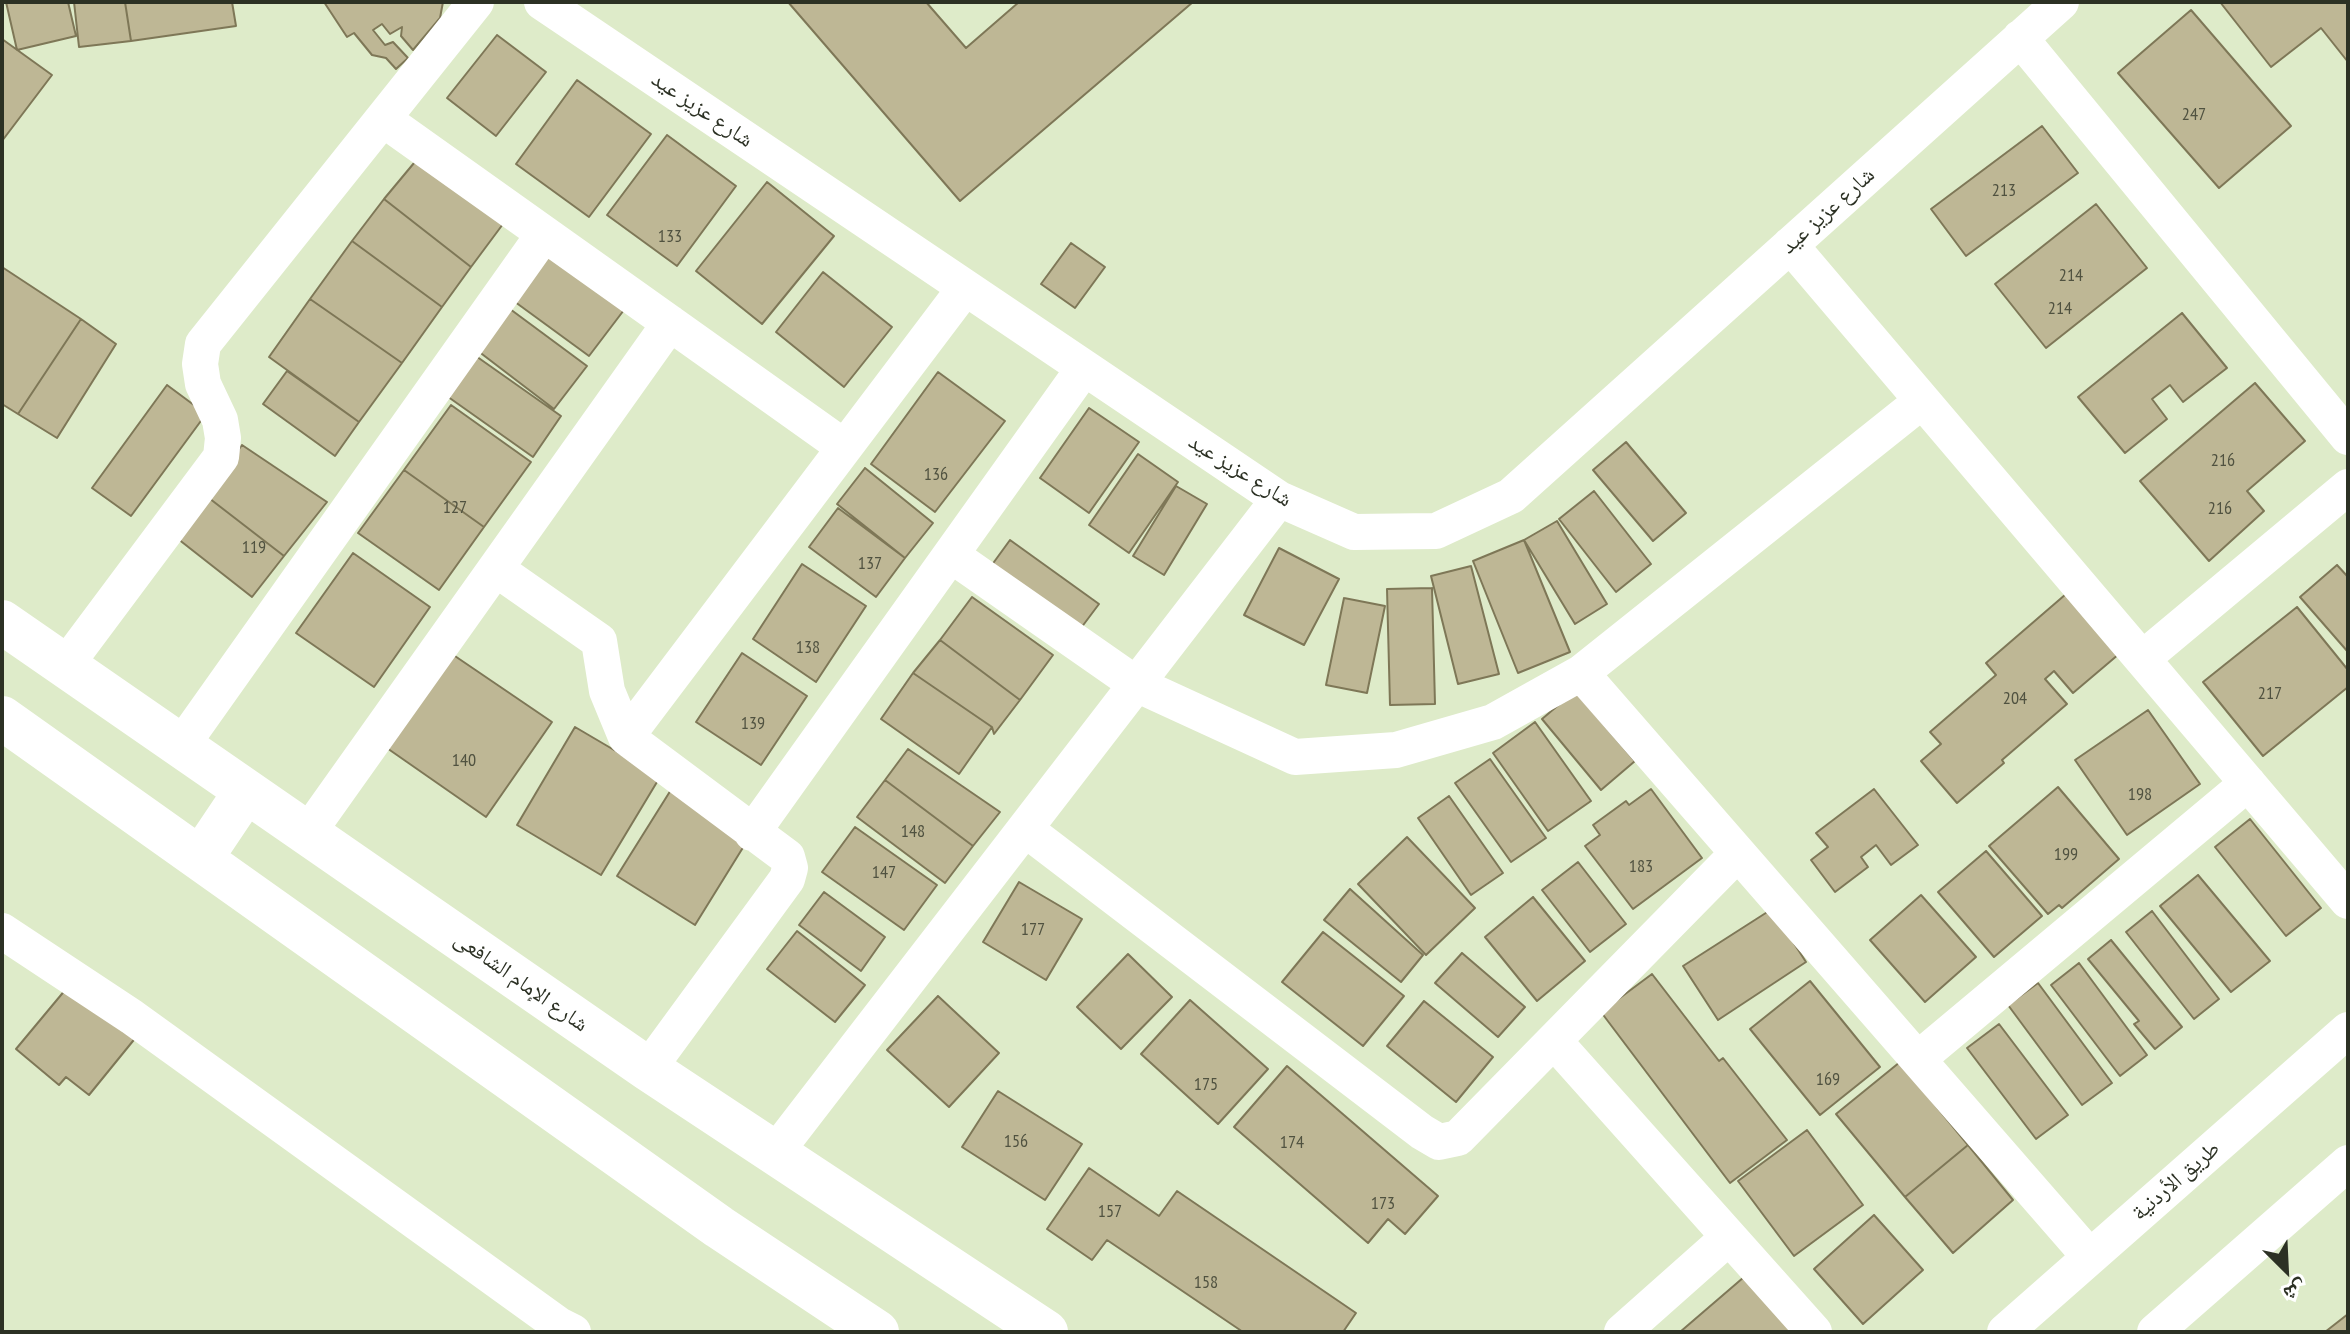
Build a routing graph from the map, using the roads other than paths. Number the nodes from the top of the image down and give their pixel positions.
1 (476, 2) edge
2 (542, 2) edge
3 (2061, 2) edge
4 (2020, 38) junction
5 (383, 119) junction
6 (544, 234) junction
7 (1790, 245) junction
8 (965, 288) junction
9 (670, 323) junction
10 (1084, 368) junction
11 (1922, 401) junction
12 (2348, 437) edge
13 (844, 447) junction
14 (2348, 487) edge
15 (1279, 499) junction
16 (951, 555) junction
17 (496, 569) junction
18 (2, 622) edge
19 (2142, 659) junction
20 (65, 666) junction
21 (1581, 673) junction
22 (1136, 684) junction
23 (2, 718) edge
24 (626, 737) junction
25 (181, 746) junction
26 (2248, 783) junction
27 (246, 791) junction
28 (1025, 829) junction
29 (752, 833) junction
30 (307, 834) junction
31 (1738, 853) junction
32 (201, 858) junction
33 (2348, 901) edge
34 (2, 931) edge
35 (2348, 1030) edge
36 (1554, 1041) junction
37 (1918, 1059) junction
38 (648, 1069) junction
39 (775, 1153) junction
40 (2348, 1163) edge
41 (1729, 1237) junction
42 (2090, 1257) junction
43 (832, 1319) edge
44 (573, 1332) edge
45 (877, 1332) edge
46 (1046, 1332) edge
47 (1622, 1332) edge
48 (1814, 1332) edge
49 (2005, 1332) edge
50 (2155, 1332) edge

1 - 5 street
2 - 8 street, شارع عزيز عيد
3 - 4 street, شارع عزيز عيد
4 - 7 street, شارع عزيز عيد
4 - 12 street
5 - 6 street
5 - 20 street
6 - 9 street
6 - 25 street
7 - 11 street
7 - 15 street, شارع عزيز عيد
8 - 10 street, شارع عزيز عيد
8 - 13 street
9 - 13 street
9 - 17 street
10 - 15 street, شارع عزيز عيد
10 - 16 street
11 - 19 street
11 - 21 street
13 - 24 street
14 - 19 street
15 - 22 street
16 - 22 street
16 - 29 street
17 - 24 street
17 - 30 street
18 - 20 street, شارع الإمام الشافعى
19 - 26 street
20 - 25 street, شارع الإمام الشافعى
21 - 22 street
21 - 31 street
22 - 28 street
23 - 32 street
24 - 29 street
25 - 27 street, شارع الإمام الشافعى
26 - 33 street
26 - 37 street
27 - 30 street, شارع الإمام الشافعى
27 - 32 street
28 - 36 street
28 - 39 street
29 - 38 street
30 - 38 street, شارع الإمام الشافعى
31 - 36 street
31 - 37 street
32 - 43 street
34 - 44 street
35 - 42 street, طريق الأردنية
36 - 41 street
37 - 42 street
38 - 39 street, شارع الإمام الشافعى
39 - 46 street, شارع الإمام الشافعى
40 - 50 street
41 - 47 street
41 - 48 street
42 - 49 street, طريق الأردنية
43 - 45 street

